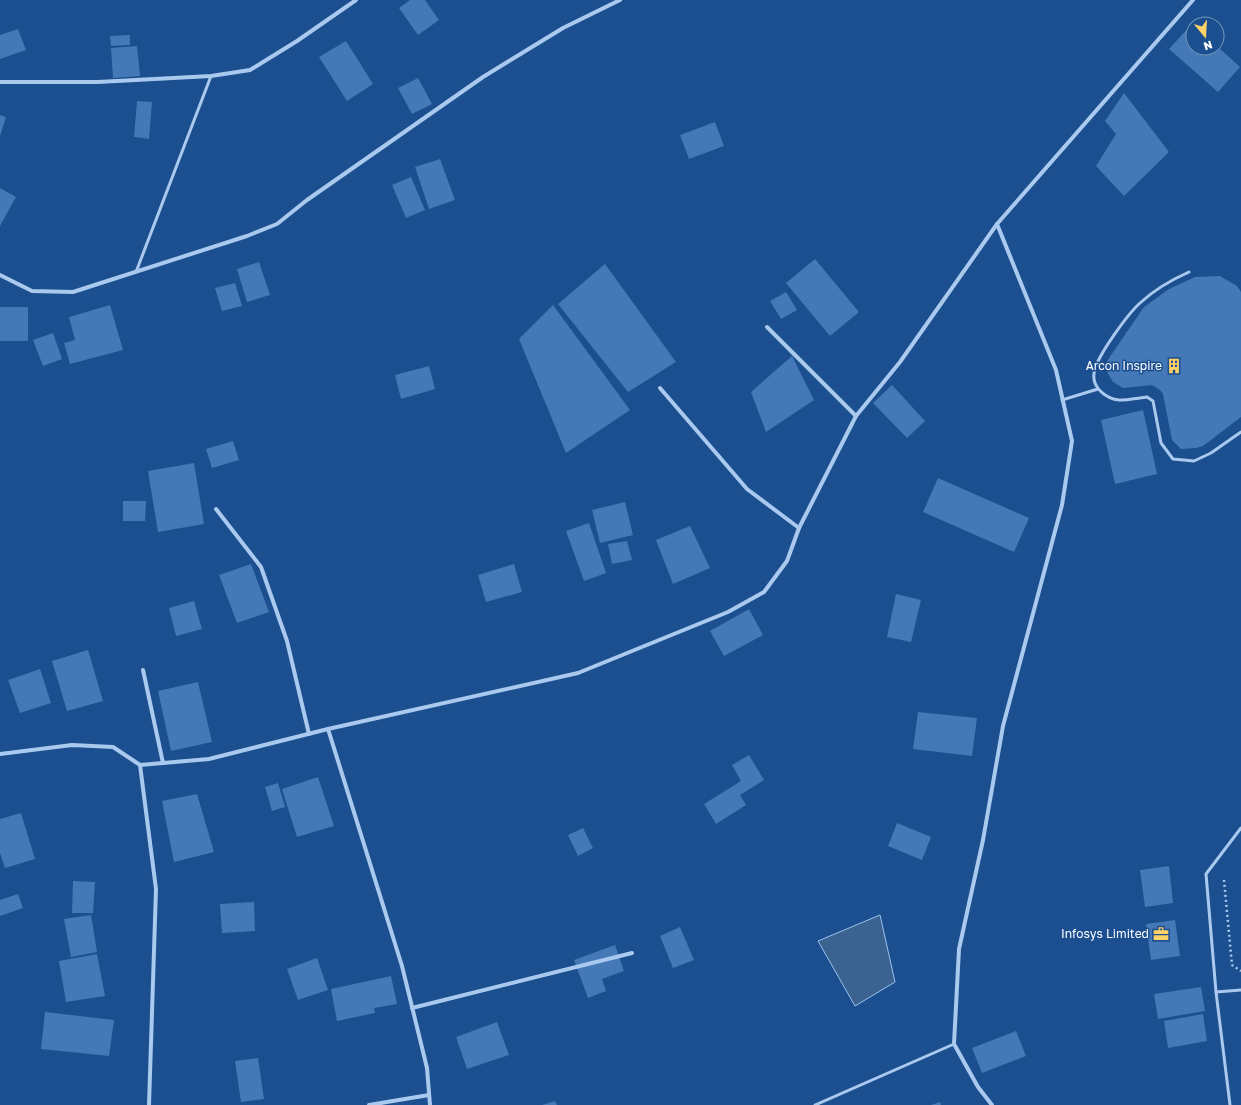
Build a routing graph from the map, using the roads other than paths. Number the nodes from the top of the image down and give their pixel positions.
1 (356, 0) edge
2 (620, 0) edge
3 (1193, 0) edge
4 (211, 76) junction
5 (0, 82) edge
6 (997, 224) junction
7 (136, 272) junction
8 (1189, 272) dead end
9 (0, 275) edge
10 (767, 327) dead end
11 (660, 388) dead end
12 (1098, 389) junction
13 (1062, 400) junction
14 (856, 416) junction
15 (1241, 432) edge
16 (216, 509) dead end
17 (799, 528) junction
18 (143, 670) dead end
19 (328, 729) junction
20 (309, 734) junction
21 (0, 754) edge
22 (163, 763) junction
23 (140, 765) junction
24 (1241, 828) edge
25 (632, 953) dead end
26 (1241, 990) edge
27 (1216, 992) junction
28 (412, 1008) junction
29 (954, 1044) junction
30 (430, 1095) junction
31 (150, 1105) edge
32 (369, 1105) edge
33 (430, 1105) edge
34 (815, 1105) edge
35 (992, 1105) edge
36 (1230, 1105) edge

1 - 4 street
2 - 7 street
3 - 6 street
4 - 5 street
4 - 7 lane
6 - 13 street
6 - 14 street
7 - 9 street
8 - 12 lane
10 - 14 street
11 - 17 street
12 - 13 lane
12 - 15 lane
13 - 29 street
14 - 17 street
16 - 20 street
17 - 19 street
18 - 22 street
19 - 20 street
19 - 28 street
20 - 22 street
21 - 23 street
22 - 23 street
23 - 31 street
24 - 27 lane
25 - 28 street
26 - 27 lane
27 - 36 lane
28 - 30 street
29 - 34 lane
29 - 35 street
30 - 32 street
30 - 33 street

